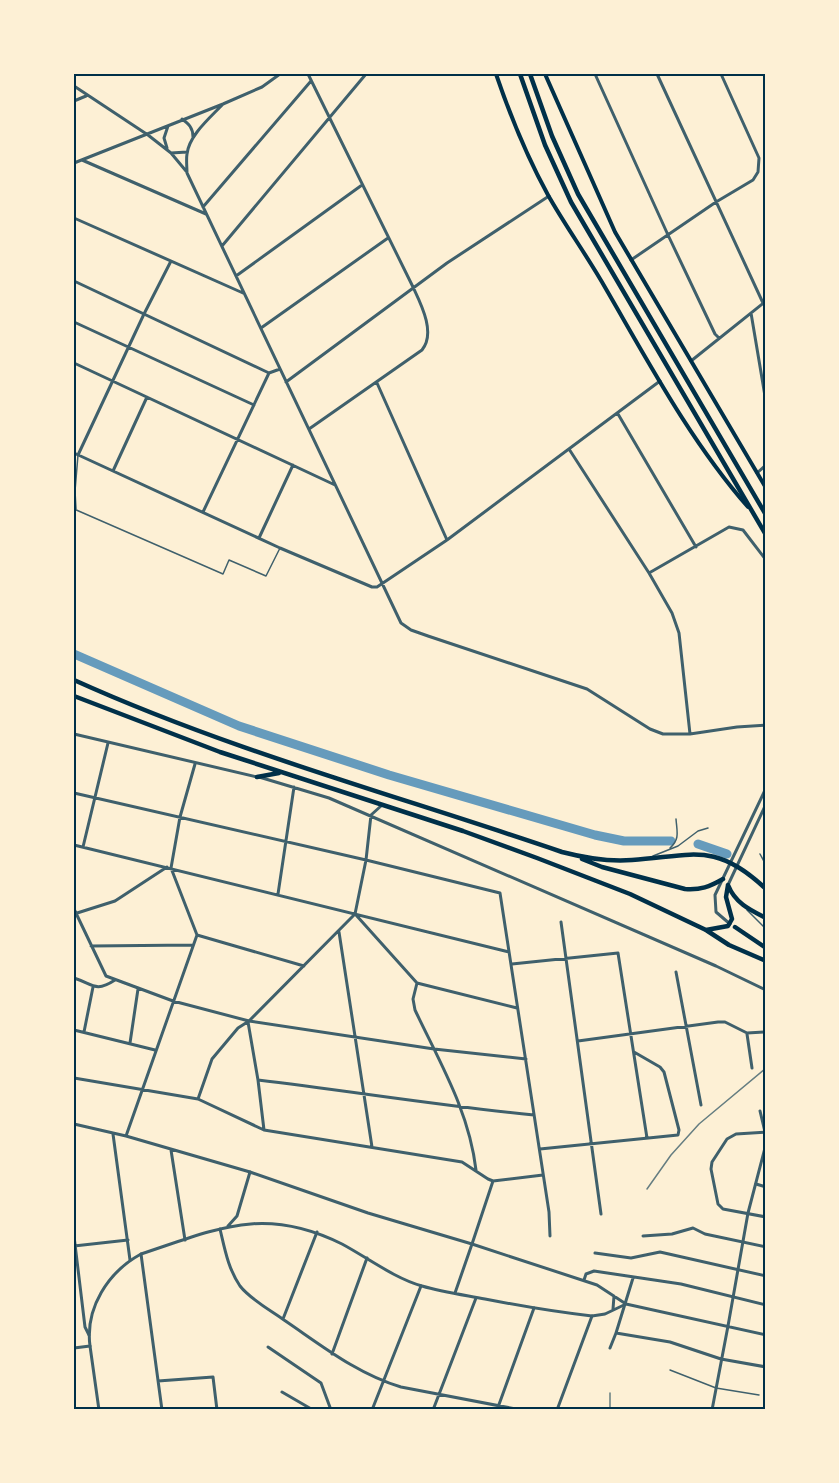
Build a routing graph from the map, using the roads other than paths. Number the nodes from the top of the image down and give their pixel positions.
1 (280, 74) edge
2 (308, 74) edge
3 (366, 74) edge
4 (496, 74) edge
5 (520, 74) edge
6 (530, 74) edge
7 (545, 74) edge
8 (595, 74) edge
9 (657, 74) edge
10 (721, 74) edge
11 (311, 80) junction
12 (74, 87) edge
13 (87, 95) junction
14 (74, 100) edge
15 (224, 104) junction
16 (330, 118) junction
17 (182, 119) junction
18 (169, 124) junction
19 (148, 135) junction
20 (194, 139) junction
21 (170, 152) junction
22 (187, 152) junction
23 (82, 160) junction
24 (74, 163) edge
25 (187, 173) junction
26 (362, 185) junction
27 (549, 196) junction
28 (716, 202) junction
29 (203, 207) junction
30 (207, 214) junction
31 (74, 218) edge
32 (668, 235) junction
33 (388, 238) junction
34 (222, 246) junction
35 (631, 260) junction
36 (171, 261) junction
37 (236, 276) junction
38 (74, 281) edge
39 (413, 287) junction
40 (244, 293) junction
41 (764, 302) edge
42 (751, 313) junction
43 (144, 314) junction
44 (74, 322) edge
45 (261, 328) junction
46 (719, 338) junction
47 (128, 347) junction
48 (691, 361) junction
49 (74, 363) edge
50 (280, 369) junction
51 (269, 373) junction
52 (113, 381) junction
53 (660, 381) junction
54 (286, 382) junction
55 (376, 382) junction
56 (147, 397) junction
57 (765, 402) edge
58 (254, 405) junction
59 (618, 414) junction
60 (309, 429) junction
61 (237, 440) junction
62 (569, 448) junction
63 (74, 453) edge
64 (78, 455) junction
65 (293, 465) junction
66 (765, 465) edge
67 (113, 471) junction
68 (757, 473) junction
69 (336, 486) junction
70 (765, 488) edge
71 (75, 510) edge
72 (751, 510) junction
73 (203, 512) junction
74 (765, 515) edge
75 (765, 535) edge
76 (259, 538) junction
77 (447, 540) junction
78 (696, 547) junction
79 (280, 548) junction
80 (765, 560) edge
81 (649, 573) junction
82 (383, 583) junction
83 (74, 680) edge
84 (74, 696) edge
85 (765, 725) edge
86 (74, 734) edge
87 (690, 734) junction
88 (108, 743) junction
89 (195, 764) junction
90 (282, 772) junction
91 (257, 777) junction
92 (294, 787) junction
93 (765, 788) edge
94 (74, 793) edge
95 (94, 797) junction
96 (382, 805) junction
97 (765, 805) edge
98 (371, 815) junction
99 (180, 817) junction
100 (676, 819) dead end
101 (708, 828) dead end
102 (285, 841) junction
103 (74, 845) edge
104 (83, 847) junction
105 (667, 851) junction
106 (562, 852) junction
107 (765, 855) edge
108 (366, 860) junction
109 (631, 861) junction
110 (765, 865) edge
111 (169, 868) junction
112 (723, 879) junction
113 (728, 885) junction
114 (765, 889) edge
115 (278, 894) junction
116 (742, 905) junction
117 (74, 909) edge
118 (75, 914) edge
119 (355, 914) junction
120 (765, 918) edge
121 (561, 922) dead end
122 (735, 927) joint
123 (765, 929) edge
124 (706, 930) junction
125 (339, 932) junction
126 (197, 935) junction
127 (193, 945) junction
128 (91, 946) junction
129 (765, 948) edge
130 (509, 952) junction
131 (566, 958) junction
132 (765, 961) edge
133 (511, 964) junction
134 (304, 966) junction
135 (676, 972) dead end
136 (74, 978) edge
137 (116, 980) junction
138 (417, 984) junction
139 (93, 987) junction
140 (138, 988) junction
141 (765, 990) edge
142 (173, 1001) junction
143 (518, 1008) junction
144 (248, 1022) junction
145 (686, 1026) junction
146 (74, 1030) edge
147 (84, 1032) junction
148 (765, 1032) edge
149 (747, 1033) junction
150 (632, 1034) junction
151 (355, 1037) junction
152 (578, 1041) junction
153 (130, 1043) junction
154 (434, 1049) junction
155 (155, 1050) junction
156 (634, 1052) junction
157 (526, 1059) junction
158 (752, 1068) dead end
159 (74, 1078) edge
160 (258, 1080) junction
161 (141, 1091) junction
162 (365, 1093) junction
163 (198, 1100) junction
164 (701, 1105) dead end
165 (462, 1108) junction
166 (760, 1111) dead end
167 (534, 1115) junction
168 (74, 1124) edge
169 (264, 1130) junction
170 (765, 1132) edge
171 (113, 1133) junction
172 (126, 1136) junction
173 (647, 1138) junction
174 (592, 1143) junction
175 (765, 1144) edge
176 (372, 1147) junction
177 (171, 1149) junction
178 (540, 1149) junction
179 (763, 1158) edge
180 (476, 1171) junction
181 (250, 1172) junction
182 (543, 1175) junction
183 (493, 1181) junction
184 (754, 1184) junction
185 (765, 1187) edge
186 (748, 1213) junction
187 (601, 1214) dead end
188 (237, 1216) junction
189 (765, 1217) edge
190 (240, 1224) junction
191 (228, 1226) junction
192 (220, 1229) junction
193 (316, 1232) junction
194 (74, 1236) edge
195 (550, 1236) dead end
196 (643, 1236) dead end
197 (128, 1240) junction
198 (185, 1240) junction
199 (742, 1242) junction
200 (472, 1244) junction
201 (74, 1246) edge
202 (765, 1247) edge
203 (595, 1253) dead end
204 (141, 1254) junction
205 (367, 1258) junction
206 (130, 1260) junction
207 (737, 1269) junction
208 (765, 1276) edge
209 (633, 1278) junction
210 (584, 1280) junction
211 (421, 1286) junction
212 (455, 1294) junction
213 (615, 1296) junction
214 (734, 1297) junction
215 (476, 1298) junction
216 (626, 1304) junction
217 (765, 1305) edge
218 (534, 1308) junction
219 (612, 1311) junction
220 (592, 1316) junction
221 (284, 1319) junction
222 (728, 1326) junction
223 (616, 1333) junction
224 (765, 1335) edge
225 (89, 1336) junction
226 (90, 1346) junction
227 (268, 1347) dead end
228 (74, 1348) edge
229 (610, 1348) dead end
230 (332, 1354) junction
231 (721, 1359) junction
232 (765, 1367) edge
233 (670, 1370) dead end
234 (158, 1381) junction
235 (382, 1382) junction
236 (716, 1388) junction
237 (282, 1392) dead end
238 (759, 1395) dead end
239 (440, 1396) junction
240 (498, 1407) edge
241 (712, 1408) edge
242 (99, 1410) edge
243 (162, 1410) edge
244 (217, 1410) edge
245 (314, 1410) edge
246 (331, 1410) edge
247 (372, 1410) edge
248 (434, 1410) edge
249 (521, 1410) edge
250 (557, 1410) edge

1 - 15 street
2 - 11 street
3 - 16 street
4 - 27 main road
5 - 72 highway
6 - 74 highway
7 - 35 main road
8 - 32 street
9 - 28 street
10 - 28 street
11 - 16 street
11 - 29 street
12 - 13 street
13 - 14 street
13 - 19 street
15 - 17 street
15 - 20 street
16 - 26 street
16 - 34 street
17 - 18 street
17 - 20 street
18 - 19 street
18 - 21 street
19 - 21 street
19 - 23 street
20 - 22 street
21 - 22 street
21 - 25 street
22 - 25 street
23 - 24 street
23 - 30 street
25 - 29 street
26 - 33 street
26 - 37 street
27 - 39 street
27 - 53 main road
28 - 32 street
28 - 41 street
29 - 30 street
30 - 34 street
31 - 36 street
32 - 35 street
32 - 46 street
33 - 39 street
33 - 45 street
34 - 37 street
35 - 48 main road
36 - 40 street
36 - 43 street
37 - 40 street
38 - 43 street
39 - 54 street
39 - 55 street
40 - 45 street
41 - 42 street
42 - 46 street
42 - 57 street
43 - 47 street
43 - 51 street
44 - 47 street
45 - 50 street
46 - 48 street
47 - 52 street
47 - 58 street
48 - 68 main road
49 - 52 street
50 - 51 street
50 - 54 street
51 - 58 street
52 - 56 street
52 - 64 street
53 - 59 street
53 - 72 main road
54 - 60 street
55 - 60 street
55 - 77 street
56 - 61 street
56 - 67 street
58 - 61 street
59 - 62 street
59 - 78 street
60 - 69 street
61 - 65 street
61 - 73 street
62 - 77 street
62 - 81 street
63 - 64 street
64 - 67 street
64 - 71 lane
65 - 69 street
65 - 76 street
66 - 68 street
67 - 73 street
68 - 70 main road
69 - 82 street
71 - 79 lane
72 - 75 highway
73 - 76 street
76 - 79 street
77 - 82 street
78 - 80 street
78 - 81 street
79 - 82 street
81 - 87 street
82 - 87 street
83 - 106 highway
84 - 90 highway
85 - 87 street
86 - 88 street
88 - 89 street
88 - 95 street
89 - 91 street
89 - 99 street
90 - 91 highway
90 - 96 highway
91 - 92 street
92 - 98 street
92 - 102 street
93 - 112 street
94 - 95 street
95 - 99 street
95 - 104 street
96 - 98 street
96 - 124 highway
97 - 113 street
98 - 108 street
98 - 141 street
99 - 102 street
99 - 111 street
100 - 105 lane
101 - 105 lane
102 - 108 street
102 - 115 street
103 - 104 street
104 - 111 street
105 - 109 lane
106 - 109 highway
106 - 112 highway
107 - 110 lane
108 - 119 street
108 - 130 street
109 - 114 highway
111 - 115 street
111 - 118 street
111 - 126 street
112 - 122 street
113 - 116 highway
113 - 124 highway
115 - 119 street
116 - 120 highway
116 - 123 lane
117 - 118 street
118 - 128 street
119 - 125 street
119 - 130 street
119 - 138 street
121 - 131 street
122 - 129 highway
124 - 132 highway
125 - 134 street
125 - 151 street
126 - 127 street
126 - 134 street
127 - 128 street
127 - 142 street
128 - 137 street
130 - 133 street
131 - 133 street
131 - 150 street
131 - 152 street
133 - 143 street
134 - 144 street
135 - 145 street
136 - 139 street
137 - 139 street
137 - 140 street
138 - 143 street
138 - 154 street
139 - 147 street
140 - 142 street
140 - 153 street
142 - 144 street
142 - 155 street
143 - 157 street
144 - 151 street
144 - 160 street
144 - 163 street
145 - 149 street
145 - 150 street
145 - 164 street
146 - 147 street
147 - 153 street
148 - 149 street
149 - 158 street
150 - 152 street
150 - 156 street
151 - 154 street
151 - 162 street
152 - 174 street
153 - 155 street
154 - 157 street
154 - 165 street
155 - 161 street
156 - 173 street
156 - 173 street
157 - 167 street
159 - 161 street
160 - 162 street
160 - 169 street
161 - 163 street
161 - 172 street
162 - 165 street
162 - 176 street
163 - 169 street
165 - 167 street
165 - 180 street
166 - 170 street
167 - 178 street
168 - 171 street
169 - 176 street
170 - 186 street
171 - 172 street
171 - 197 street
172 - 177 street
173 - 174 street
174 - 178 street
174 - 187 street
175 - 179 street
176 - 180 street
177 - 181 street
177 - 198 street
178 - 182 street
179 - 184 street
180 - 183 street
181 - 188 street
181 - 200 street
182 - 183 street
182 - 195 street
183 - 200 street
184 - 185 street
184 - 186 street
186 - 189 street
186 - 199 street
188 - 190 street
188 - 191 street
190 - 191 street
190 - 193 street
191 - 192 street
192 - 198 street
192 - 221 street
193 - 205 street
193 - 221 street
194 - 201 street
196 - 199 street
197 - 201 street
197 - 206 street
198 - 204 street
199 - 202 street
199 - 207 street
200 - 210 street
200 - 212 street
201 - 225 street
203 - 207 street
204 - 206 street
204 - 234 street
205 - 211 street
205 - 230 street
206 - 225 street
207 - 208 street
207 - 214 street
209 - 210 street
209 - 214 street
209 - 216 street
210 - 213 street
211 - 212 street
211 - 235 street
212 - 215 street
213 - 216 street
213 - 219 street
214 - 217 street
214 - 222 street
215 - 218 street
215 - 239 street
216 - 219 street
216 - 222 street
216 - 223 street
218 - 220 street
218 - 240 street
219 - 220 street
220 - 250 street
221 - 230 street
222 - 224 street
222 - 231 street
223 - 229 street
223 - 231 street
225 - 226 street
226 - 228 street
226 - 242 street
227 - 246 street
230 - 235 street
231 - 232 street
231 - 236 street
233 - 236 lane
234 - 243 street
234 - 244 street
235 - 239 street
235 - 247 street
236 - 238 lane
236 - 241 street
237 - 245 street
239 - 240 street
239 - 248 street
240 - 249 street

